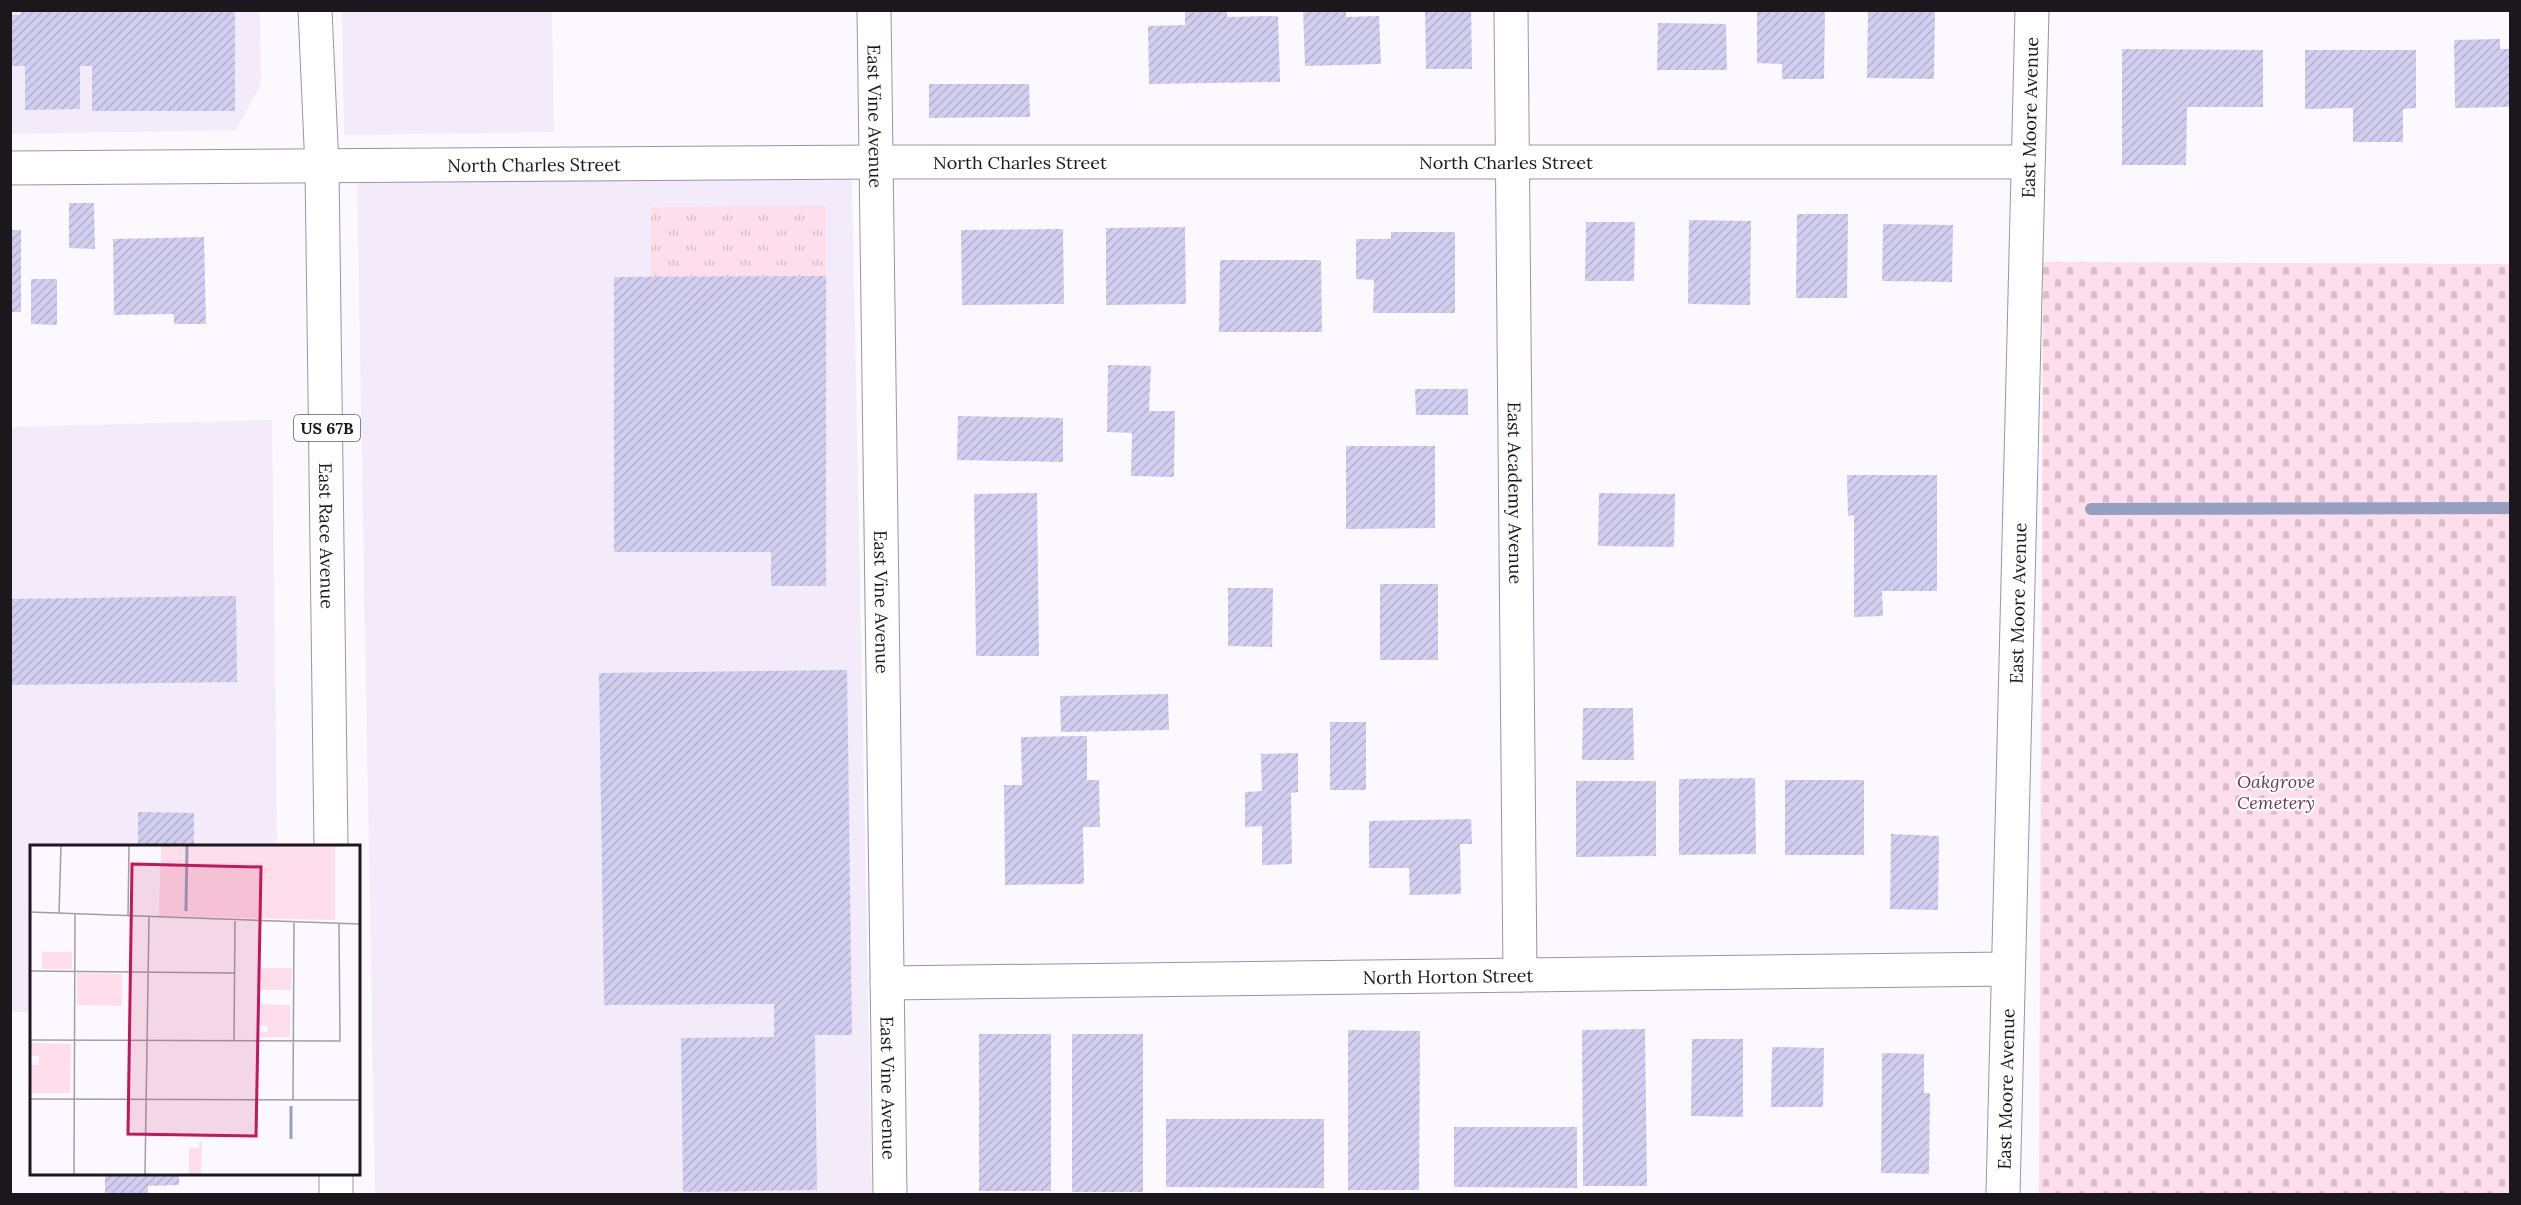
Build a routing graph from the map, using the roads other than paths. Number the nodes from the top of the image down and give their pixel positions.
1 (315, 10) edge
2 (874, 10) edge
3 (1512, 10) edge
4 (2032, 10) edge
5 (876, 162) junction
6 (1513, 162) junction
7 (2028, 162) junction
8 (10, 168) edge
9 (322, 168) junction
10 (331, 845) edge
11 (2008, 969) junction
12 (1520, 975) junction
13 (887, 983) junction
14 (336, 1175) edge
15 (336, 1194) edge
16 (890, 1194) edge
17 (2003, 1194) edge

1 - 9 street, East Race Avenue / US 67B
2 - 5 street, East Vine Avenue
3 - 6 street, East Academy Avenue
4 - 7 street, East Moore Avenue
5 - 6 street, North Charles Street
5 - 9 street, North Charles Street
5 - 13 street, East Vine Avenue
6 - 7 street, North Charles Street
6 - 12 street, East Academy Avenue
7 - 11 street, East Moore Avenue
8 - 9 street, North Charles Street
9 - 10 street, East Race Avenue / US 67B
11 - 12 street, North Horton Street
11 - 17 street, East Moore Avenue
12 - 13 street, North Horton Street
13 - 16 street, East Vine Avenue
14 - 15 street

